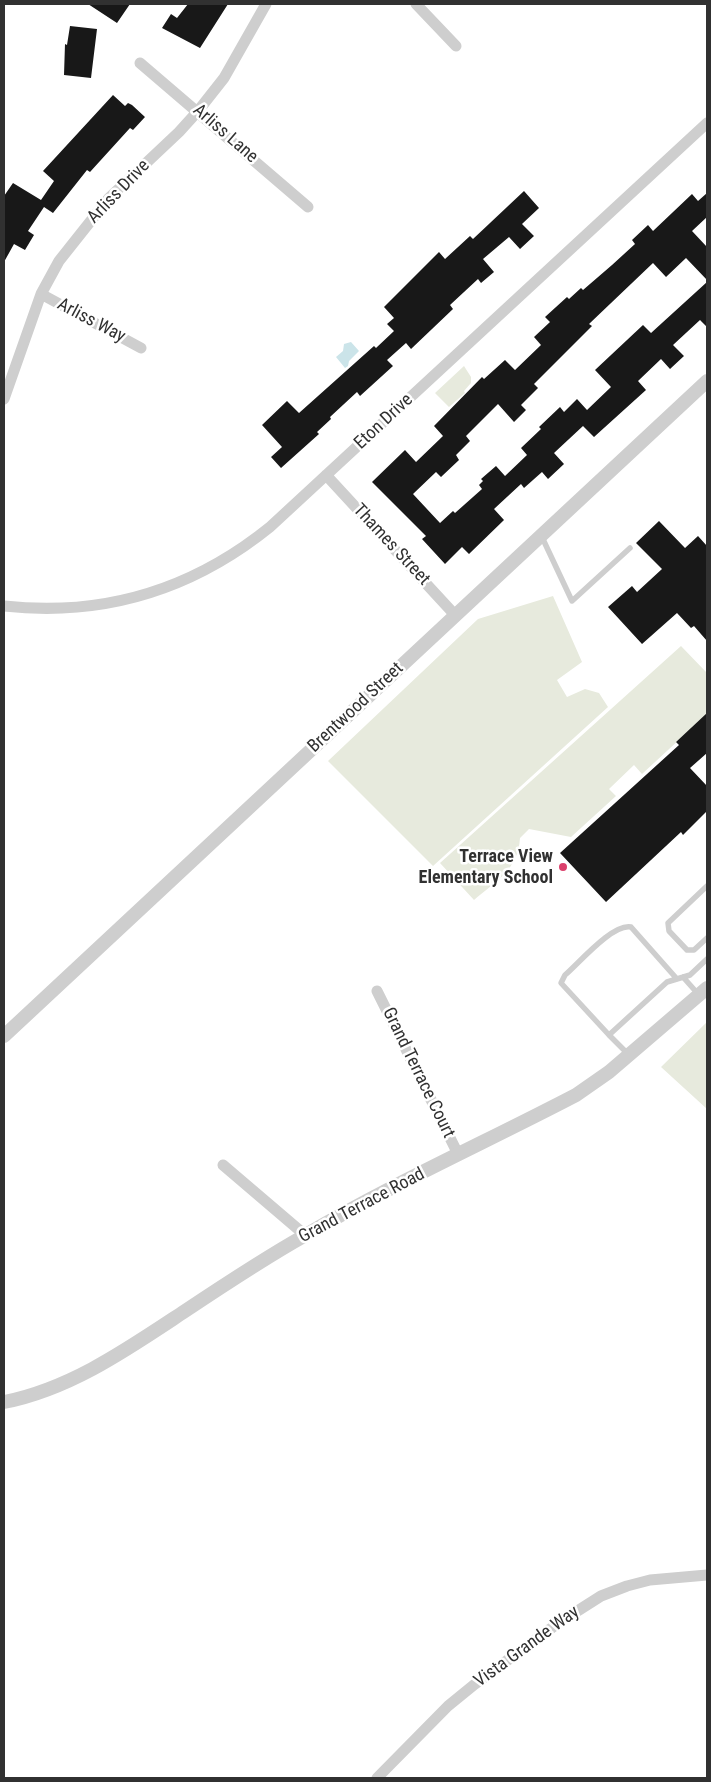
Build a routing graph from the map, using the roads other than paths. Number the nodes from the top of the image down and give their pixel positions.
1 (266, 4) edge
2 (416, 4) edge
3 (456, 46) dead end
4 (140, 63) dead end
5 (198, 111) junction
6 (707, 123) edge
7 (308, 207) dead end
8 (41, 294) junction
9 (141, 348) dead end
10 (707, 381) edge
11 (4, 400) edge
12 (326, 476) junction
13 (541, 535) junction
14 (630, 548) dead end
15 (4, 606) edge
16 (456, 615) junction
17 (707, 886) edge
18 (707, 938) edge
19 (707, 959) edge
20 (680, 978) junction
21 (377, 991) dead end
22 (703, 992) edge
23 (609, 1035) junction
24 (4, 1036) edge
25 (629, 1055) junction
26 (458, 1154) junction
27 (223, 1165) dead end
28 (305, 1235) junction
29 (4, 1402) edge
30 (707, 1575) edge
31 (377, 1778) edge

1 - 5 street, Arliss Drive
2 - 3 street
4 - 5 street, Arliss Lane
5 - 7 street, Arliss Lane
5 - 8 street, Arliss Drive
6 - 12 street, Eton Drive
8 - 9 street, Arliss Way
8 - 11 street, Arliss Drive
10 - 13 street, Brentwood Street
12 - 15 street, Eton Drive
12 - 16 street, Thames Street
13 - 14 lane
13 - 16 street, Brentwood Street
16 - 24 street, Brentwood Street
17 - 18 lane
19 - 20 lane
20 - 22 lane
20 - 23 lane
20 - 23 lane
21 - 26 street, Grand Terrace Court
22 - 25 street, Grand Terrace Road
23 - 25 lane
25 - 26 street, Grand Terrace Road
26 - 28 street, Grand Terrace Road
27 - 28 street
28 - 29 street, Grand Terrace Road
30 - 31 street, Vista Grande Way

